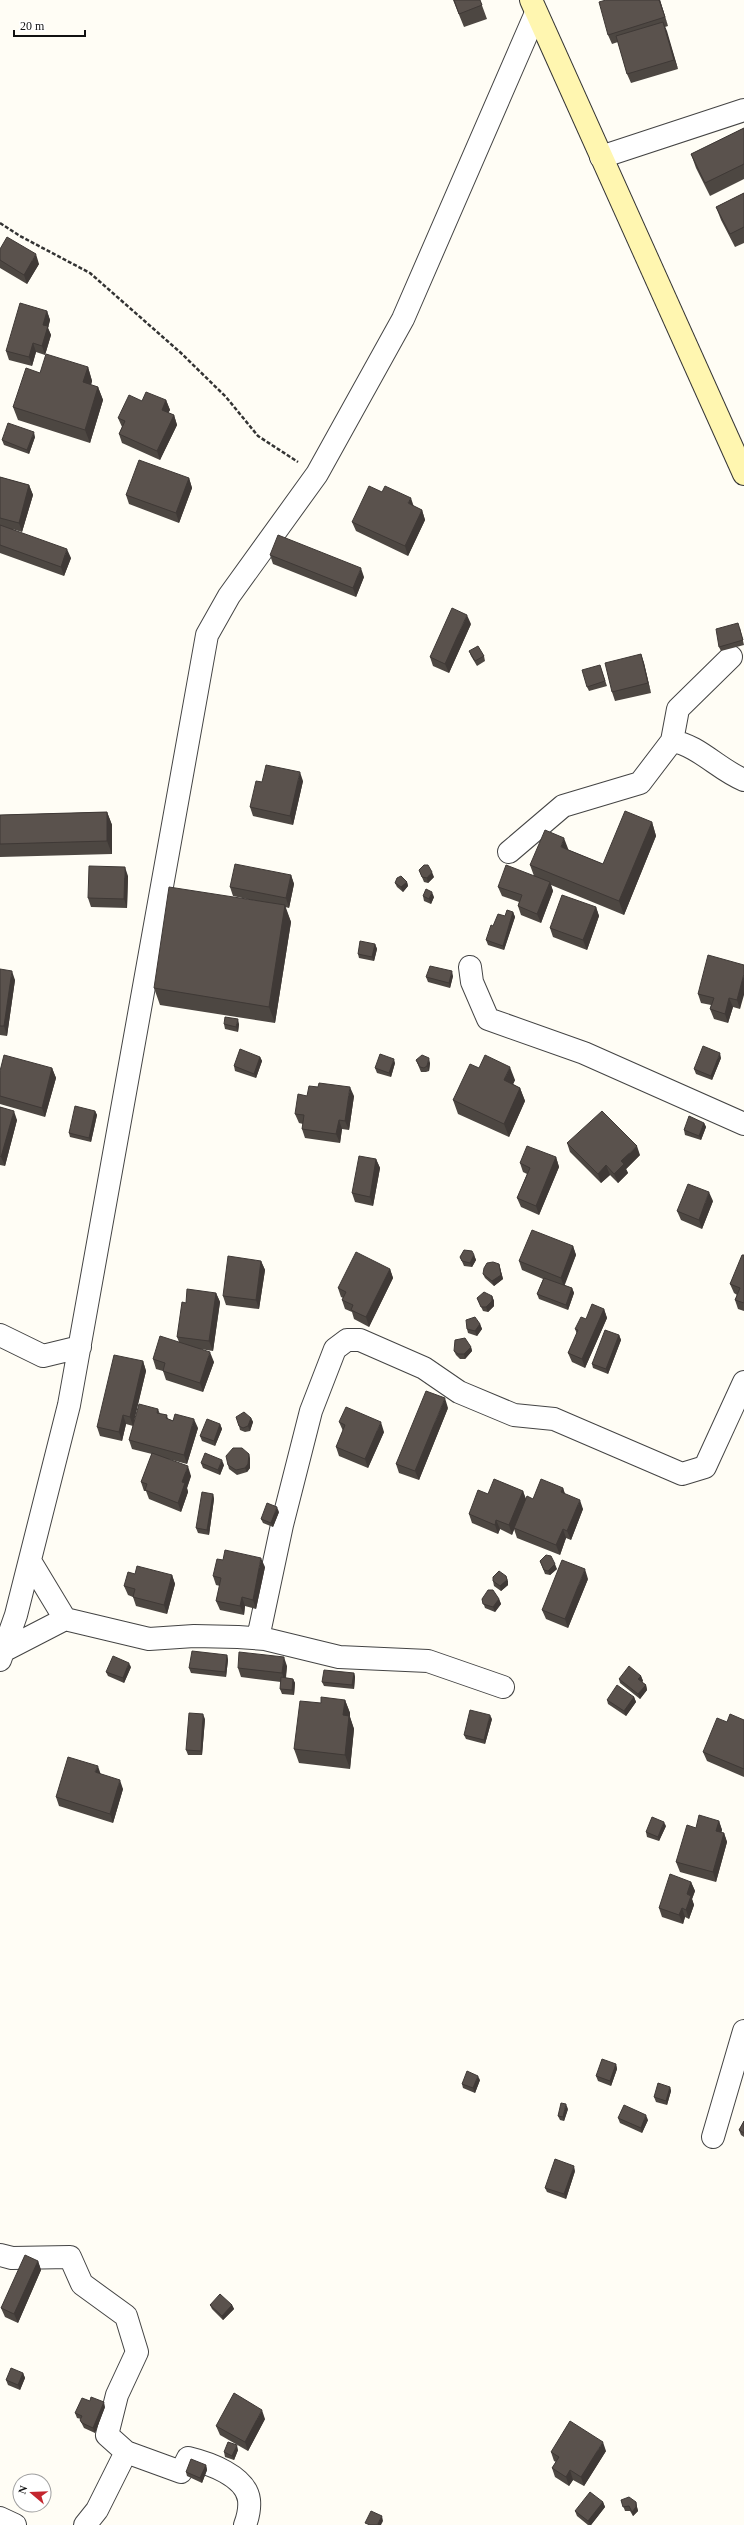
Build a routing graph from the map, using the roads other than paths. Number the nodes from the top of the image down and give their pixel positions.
1 (534, 6) edge
2 (744, 110) edge
3 (601, 157) junction
4 (744, 474) edge
5 (732, 657) dead end
6 (672, 741) junction
7 (744, 780) edge
8 (509, 852) dead end
9 (470, 967) dead end
10 (744, 1124) edge
11 (0, 1335) edge
12 (80, 1347) junction
13 (744, 1382) edge
14 (30, 1561) junction
15 (65, 1619) junction
16 (258, 1638) junction
17 (2, 1655) edge
18 (503, 1687) dead end
19 (744, 2031) edge
20 (713, 2138) dead end
21 (0, 2255) edge
22 (126, 2452) junction
23 (0, 2518) edge
24 (15, 2525) edge
25 (85, 2525) edge
26 (245, 2525) edge

1 - 3 street
1 - 12 street
2 - 3 street
3 - 4 street
5 - 6 street
6 - 7 street
6 - 8 street
9 - 10 street
11 - 12 street
12 - 14 street
13 - 16 street
14 - 15 street
14 - 17 street
15 - 16 street
15 - 17 street
16 - 18 street
19 - 20 street
21 - 22 street
22 - 25 street
22 - 26 street
23 - 24 street

